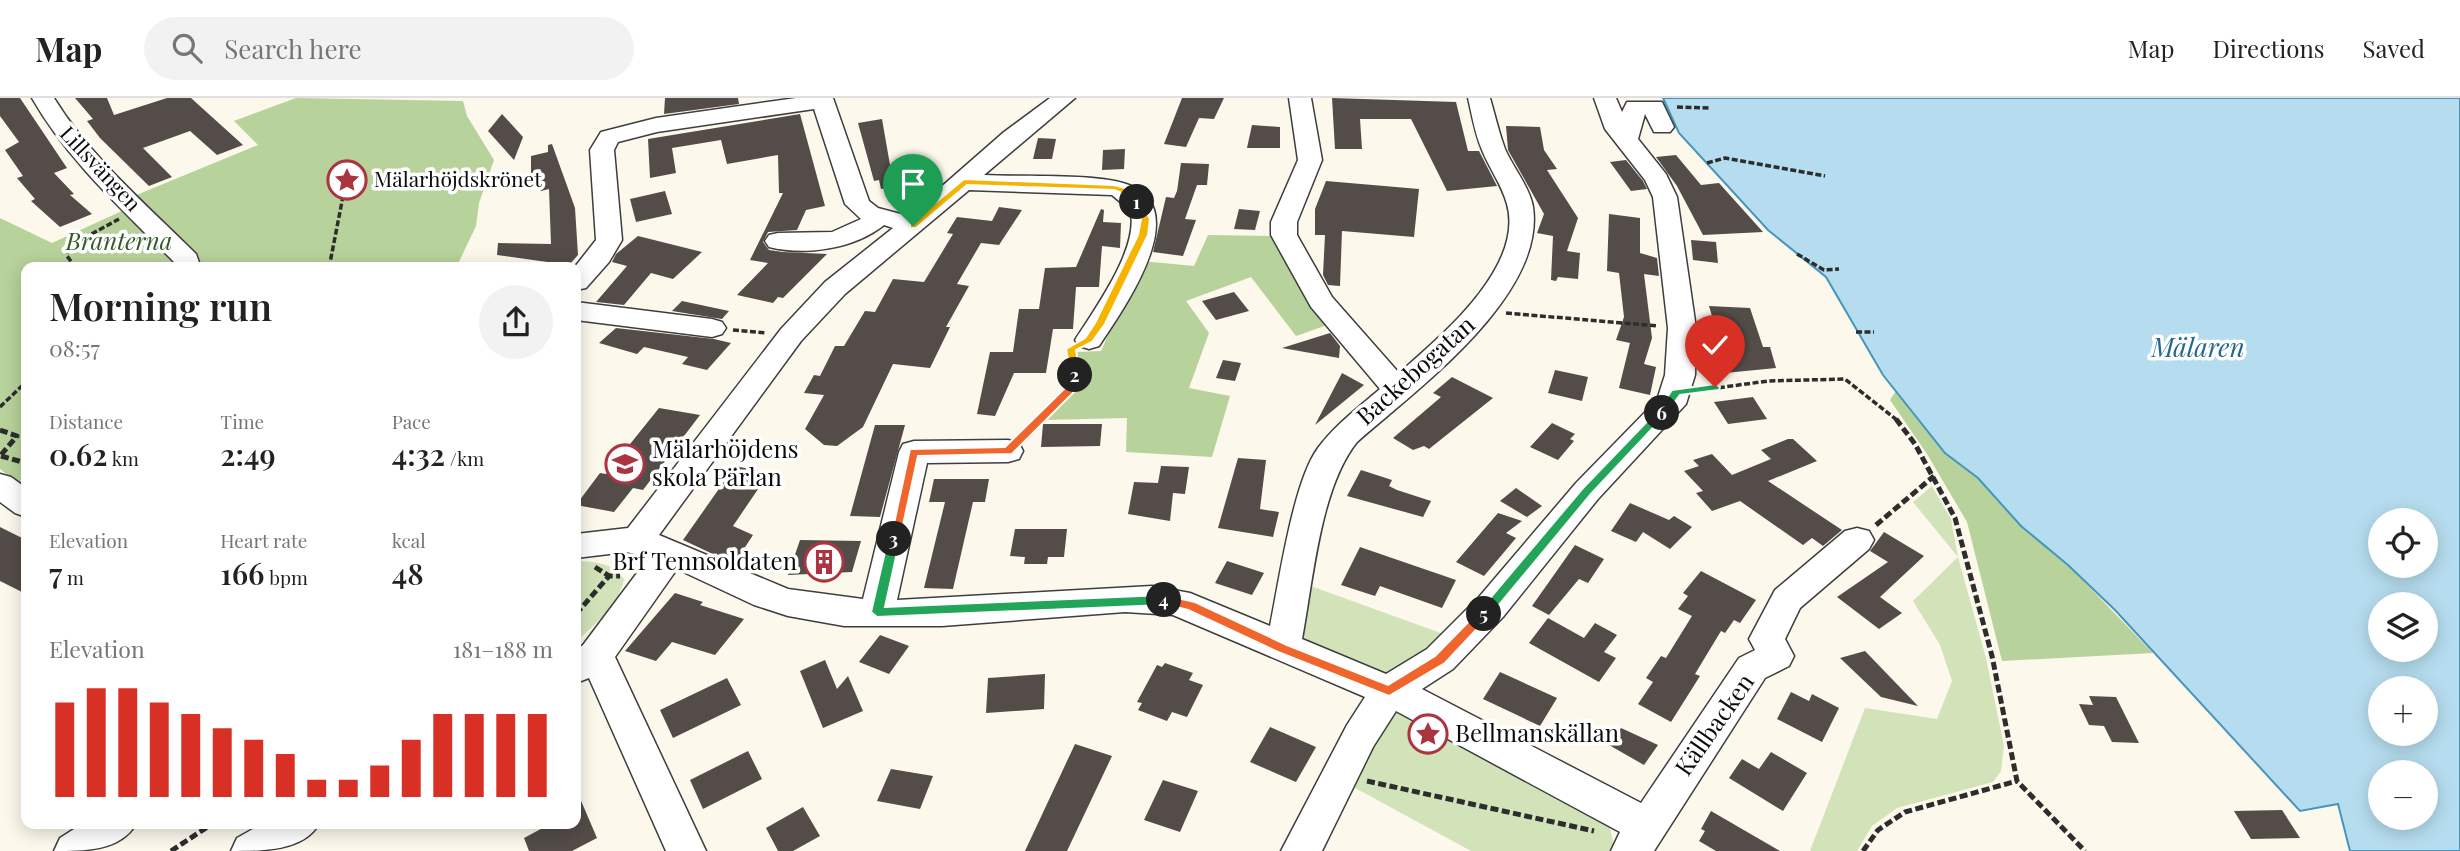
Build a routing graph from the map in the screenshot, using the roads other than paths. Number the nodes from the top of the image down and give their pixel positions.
1 (43, 98) edge
2 (1064, 98) edge
3 (1300, 98) edge
4 (1479, 98) edge
5 (1605, 98) edge
6 (822, 99) edge
7 (1665, 117) road end
8 (1625, 142) junction
9 (964, 182) junction
10 (880, 216) junction
11 (913, 226) junction
12 (778, 241) dead end
13 (187, 262) edge
14 (581, 277) edge
15 (581, 313) edge
16 (712, 328) road end
17 (1089, 340) road end
18 (1397, 389) junction
19 (1008, 451) road end
20 (0, 485) edge
21 (21, 501) edge
22 (637, 540) junction
23 (1857, 540) road end
24 (581, 546) edge
25 (670, 554) junction
26 (877, 612) junction
27 (1283, 648) junction
28 (586, 662) edge
29 (1389, 691) junction
30 (108, 829) edge
31 (290, 829) edge
32 (1638, 839) edge
33 (74, 851) edge
34 (251, 851) edge
35 (686, 851) edge
36 (1301, 851) edge

1 - 13 street, Lillsvängen
2 - 9 street
3 - 18 street
4 - 18 street, Backebogatan
5 - 8 street
6 - 10 street
6 - 14 street
7 - 8 street
8 - 29 street
9 - 11 street
9 - 17 street
10 - 11 street
10 - 12 street
11 - 22 street
15 - 16 street
18 - 27 street, Backebogatan
19 - 26 street
20 - 21 street
22 - 24 street
22 - 25 street, Källbacken
23 - 32 street, Källbacken
25 - 26 street, Källbacken
25 - 28 street
26 - 27 street, Källbacken
27 - 29 street, Källbacken
28 - 35 street
29 - 32 street, Källbacken
29 - 36 street
30 - 33 street
31 - 34 street

